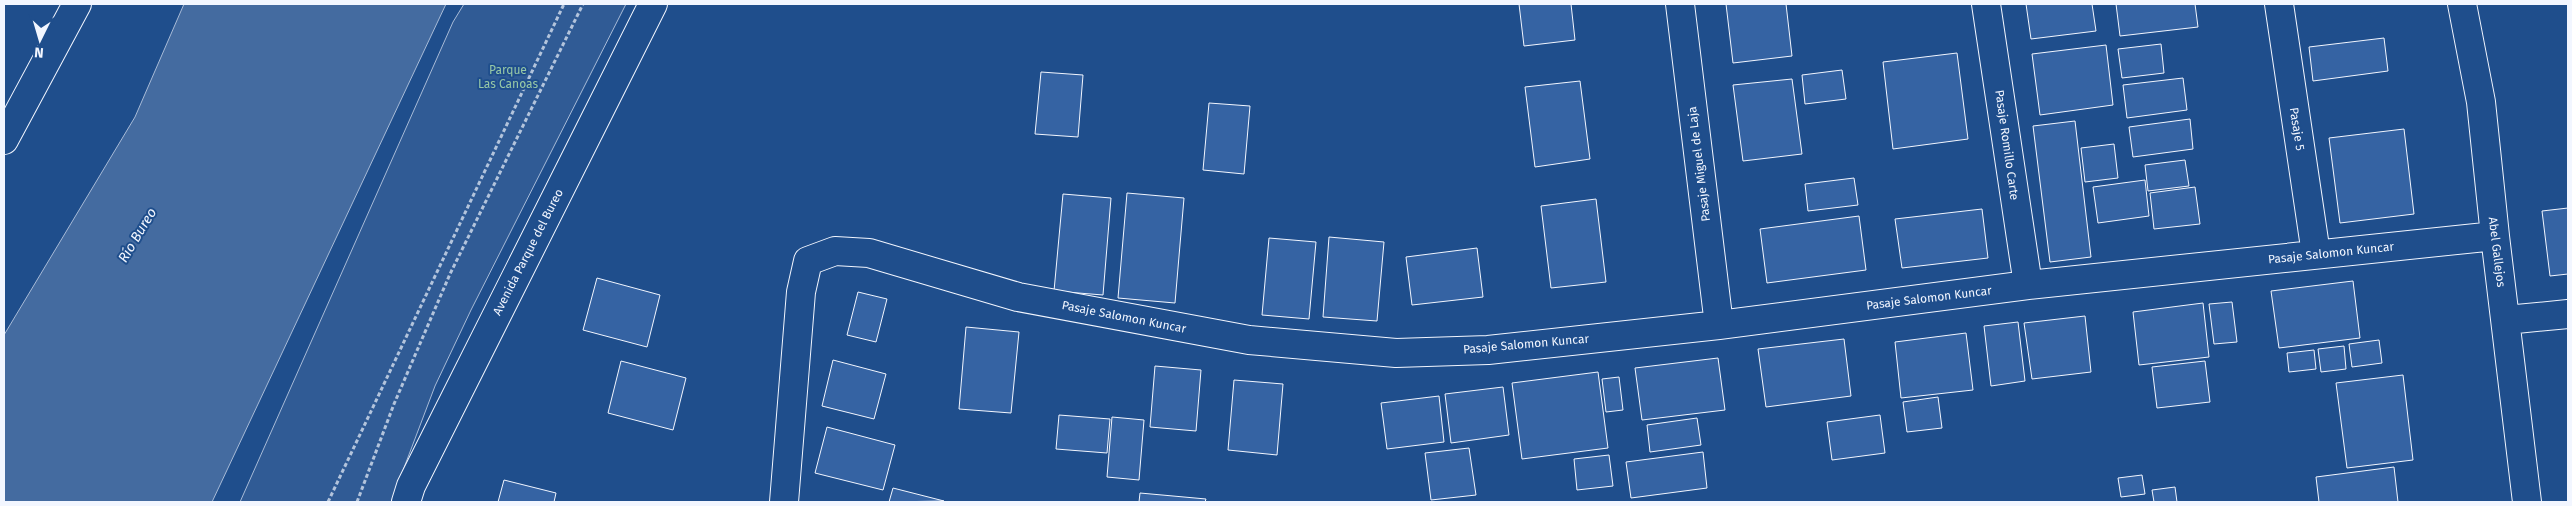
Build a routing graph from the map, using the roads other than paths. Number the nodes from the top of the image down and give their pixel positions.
1 (76, 4) edge
2 (653, 4) edge
3 (1680, 4) edge
4 (1986, 4) edge
5 (2279, 4) edge
6 (2462, 4) edge
7 (4, 140) edge
8 (2495, 236) junction
9 (2316, 254) junction
10 (2028, 285) junction
11 (2568, 314) edge
12 (2506, 320) junction
13 (1719, 324) junction
14 (406, 502) edge
15 (784, 502) edge
16 (2527, 502) edge

1 - 7 street
2 - 14 street, Avenida Parque del Bureo
3 - 13 street, Pasaje Miguel de Laja
4 - 10 street, Pasaje Romillo Carte
5 - 9 street, Pasaje 5
6 - 8 street, Abel Gallejos
8 - 9 street, Pasaje Salomon Kuncar
8 - 12 street, Abel Gallejos
9 - 10 street, Pasaje Salomon Kuncar
10 - 13 street, Pasaje Salomon Kuncar
11 - 12 street
12 - 16 street, Abel Gallejos
13 - 15 street, Pasaje Salomon Kuncar

